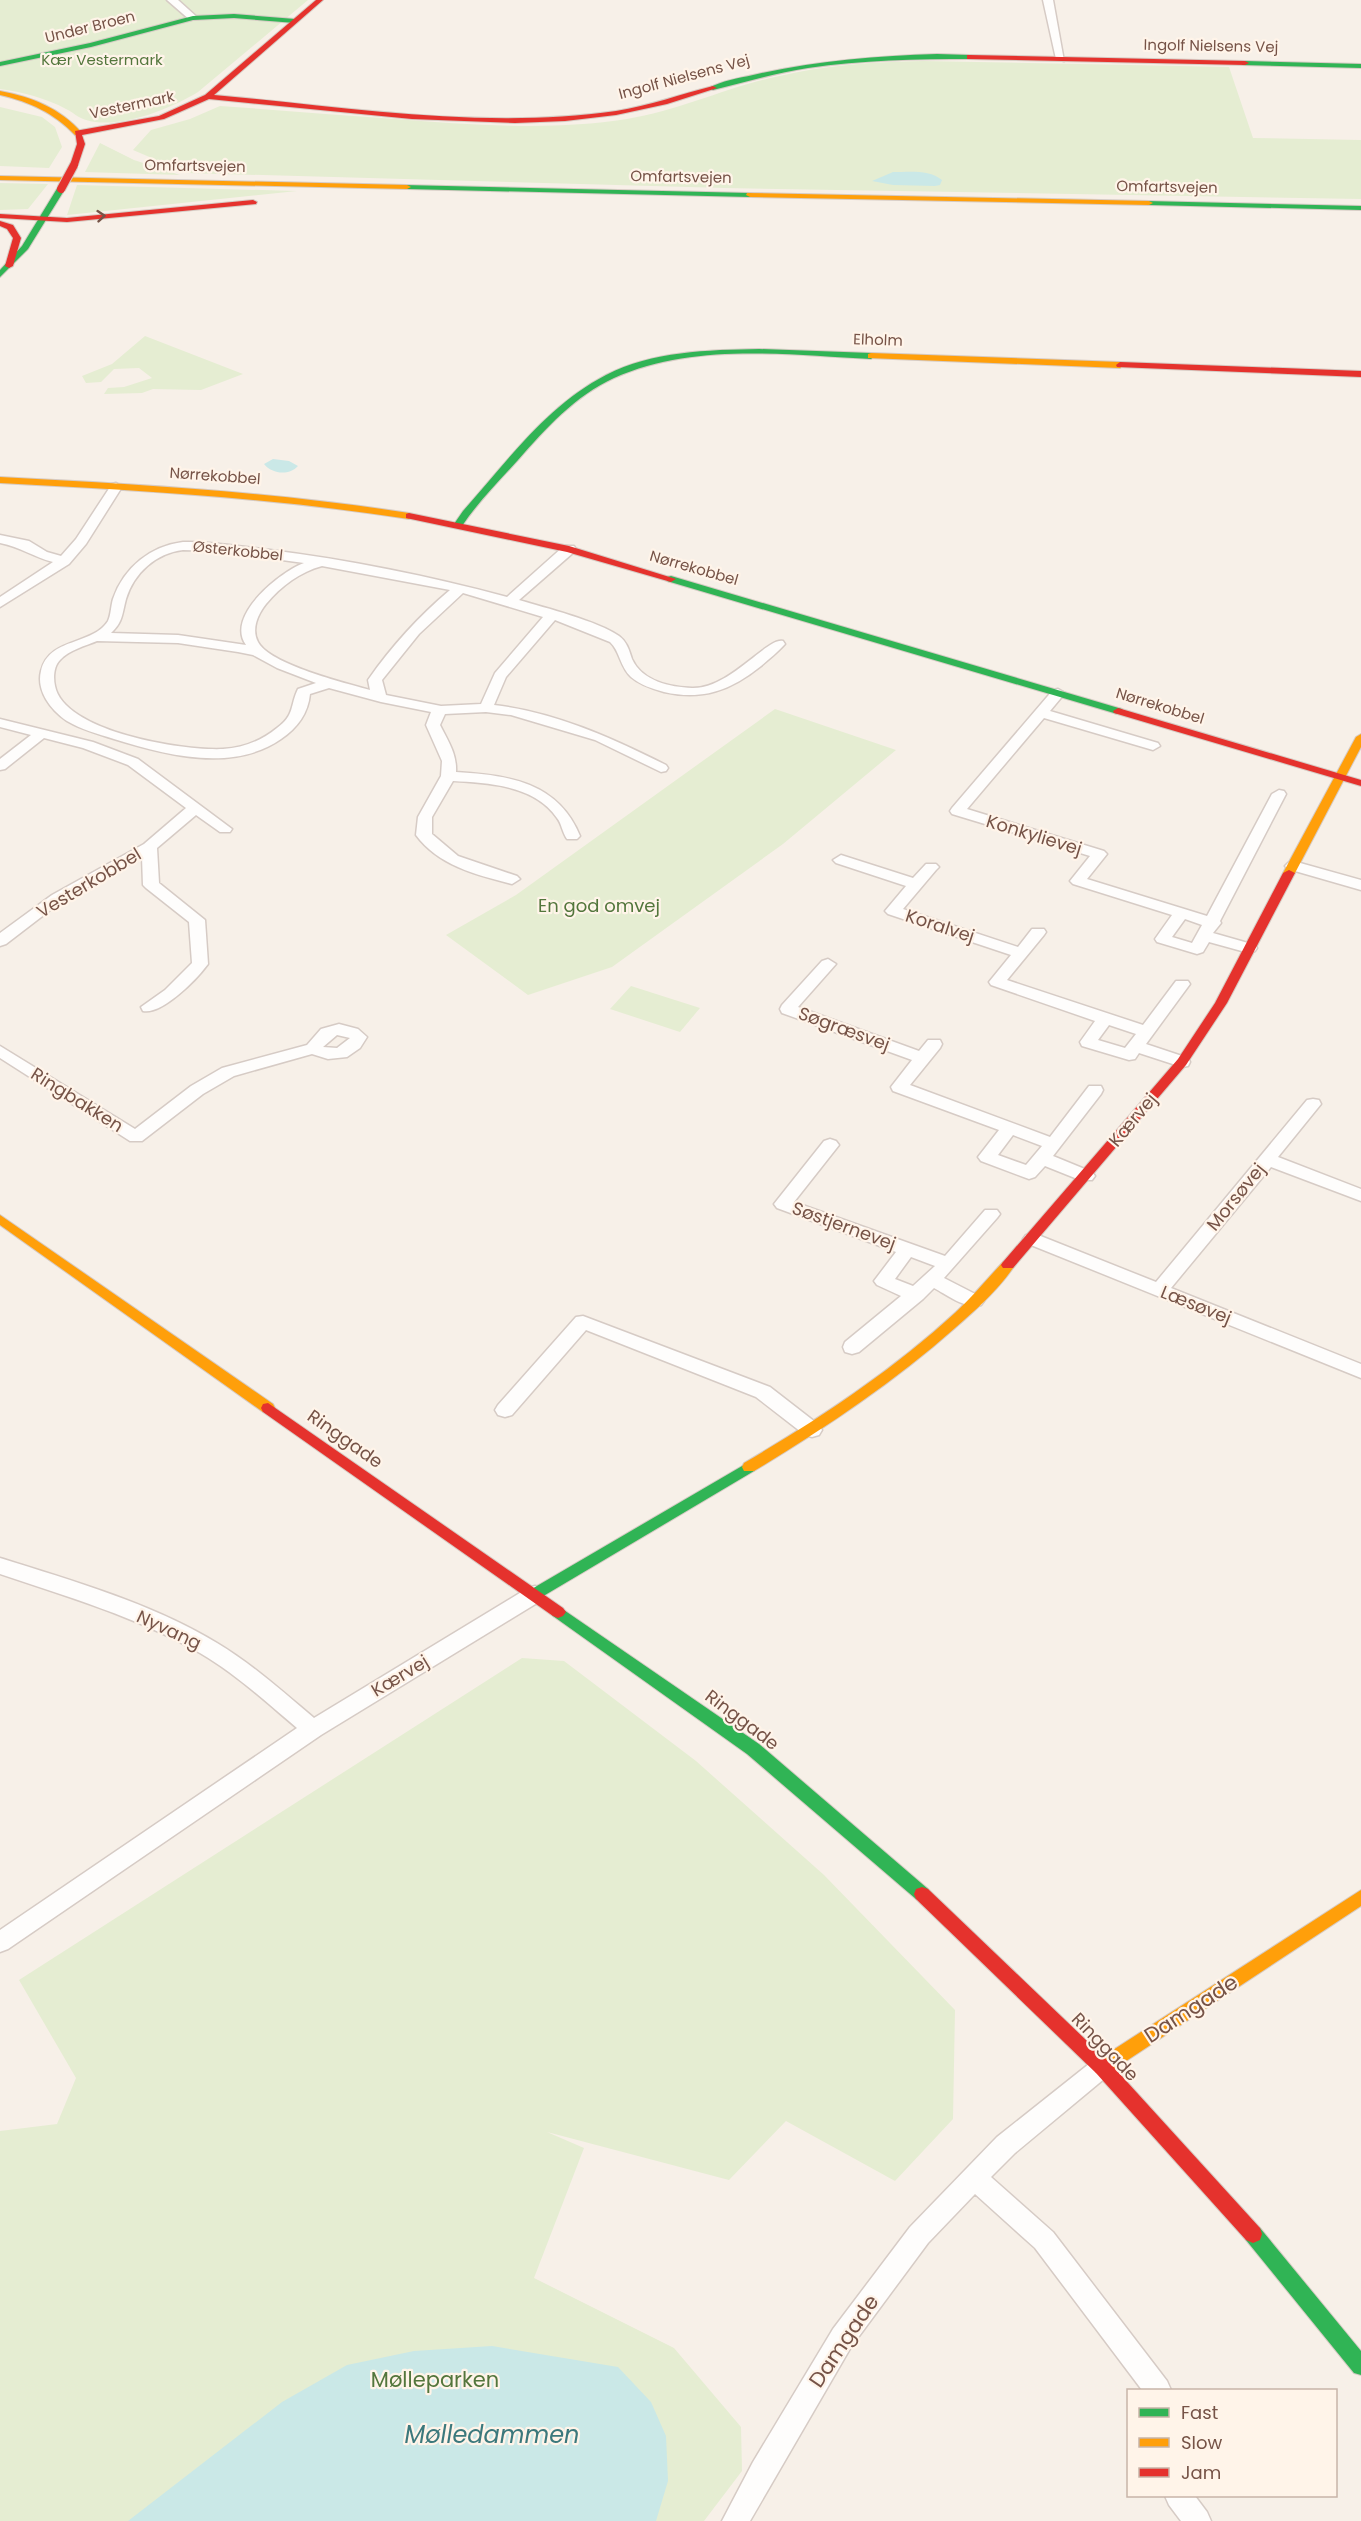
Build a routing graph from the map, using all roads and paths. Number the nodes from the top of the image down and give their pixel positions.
1 (172, 0) edge
2 (320, 0) edge
3 (1048, 0) edge
4 (193, 18) junction
5 (295, 21) junction
6 (1061, 59) junction
7 (0, 64) edge
8 (1361, 66) edge
9 (0, 93) edge
10 (208, 97) junction
11 (78, 133) junction
12 (0, 173) edge
13 (0, 178) edge
14 (195, 183) junction
15 (296, 199) dead end
16 (989, 200) junction
17 (266, 201) dead end
18 (1361, 208) edge
19 (0, 216) edge
20 (43, 218) junction
21 (0, 223) edge
22 (4, 270) edge
23 (1361, 374) edge
24 (0, 480) edge
25 (116, 487) junction
26 (459, 524) junction
27 (0, 539) edge
28 (569, 549) junction
29 (64, 561) junction
30 (297, 563) junction
31 (461, 588) junction
32 (509, 602) junction
33 (0, 603) edge
34 (552, 615) junction
35 (116, 620) junction
36 (142, 636) junction
37 (97, 637) junction
38 (248, 638) junction
39 (230, 645) junction
40 (778, 645) dead end
41 (258, 652) junction
42 (296, 670) junction
43 (375, 680) junction
44 (329, 683) junction
45 (345, 688) junction
46 (303, 692) junction
47 (1058, 693) junction
48 (381, 698) junction
49 (486, 708) junction
50 (441, 710) junction
51 (1041, 713) junction
52 (0, 723) edge
53 (41, 734) junction
54 (1361, 737) edge
55 (1153, 746) dead end
56 (0, 766) edge
57 (661, 768) dead end
58 (448, 776) junction
59 (1340, 776) junction
60 (1361, 783) edge
61 (1279, 794) dead end
62 (194, 809) junction
63 (225, 830) dead end
64 (572, 836) dead end
65 (149, 847) junction
66 (841, 860) dead end
67 (1293, 866) junction
68 (931, 867) dead end
69 (512, 879) dead end
70 (916, 884) junction
71 (1361, 885) edge
72 (1181, 913) junction
73 (1209, 929) junction
74 (1038, 932) dead end
75 (0, 941) edge
76 (1250, 948) junction
77 (1021, 953) junction
78 (828, 964) dead end
79 (1182, 984) dead end
80 (149, 1007) dead end
81 (1106, 1018) junction
82 (1146, 1032) junction
83 (934, 1044) dead end
84 (1136, 1046) junction
85 (312, 1049) dead end
86 (0, 1051) edge
87 (922, 1058) junction
88 (1182, 1062) junction
89 (1095, 1090) dead end
90 (1313, 1104) dead end
91 (1010, 1128) junction
92 (1053, 1144) junction
93 (830, 1145) dead end
94 (1042, 1158) junction
95 (1267, 1159) junction
96 (1086, 1176) junction
97 (1361, 1195) edge
98 (991, 1214) dead end
99 (0, 1219) edge
100 (1032, 1239) junction
101 (907, 1250) junction
102 (948, 1264) junction
103 (932, 1280) junction
104 (1159, 1290) junction
105 (917, 1296) junction
106 (975, 1301) junction
107 (852, 1347) dead end
108 (1361, 1371) edge
109 (505, 1410) dead end
110 (812, 1430) junction
111 (2, 1568) edge
112 (535, 1594) junction
113 (313, 1729) junction
114 (1361, 1897) edge
115 (0, 1942) edge
116 (1102, 2067) junction
117 (975, 2178) junction
118 (1361, 2366) edge
119 (1156, 2389) edge
120 (1179, 2497) edge
121 (735, 2521) edge
122 (1198, 2521) edge

1 - 4 street
2 - 5 main road, Vestermark
3 - 6 street
4 - 5 main road, Under Broen
4 - 7 main road, Under Broen
5 - 10 main road, Vestermark
6 - 8 main road, Ingolf Nielsens Vej
6 - 10 main road, Ingolf Nielsens Vej
9 - 11 main road
10 - 11 main road, Vestermark
11 - 20 main road, Vestermark, bridge
12 - 14 main road
13 - 14 main road, Omfartsvejen
14 - 16 main road, Omfartsvejen
15 - 16 main road
16 - 18 main road, Omfartsvejen
20 -> 17 main road
19 - 20 main road
20 - 22 main road, Vestermark
21 - 22 main road
23 - 26 main road, Elholm
24 - 25 main road, Nørrekobbel
25 - 26 main road, Nørrekobbel
25 - 29 street
26 - 28 main road, Nørrekobbel
27 - 29 street
28 - 32 street
28 - 47 main road, Nørrekobbel
29 - 33 street
30 - 31 street, Østerkobbel
30 - 35 street, Østerkobbel
30 - 38 street, Østerkobbel
31 - 32 street, Østerkobbel
31 - 43 street
32 - 34 street, Østerkobbel
34 - 40 street, Østerkobbel
34 - 49 street
35 - 36 street
35 - 37 street
36 - 37 street
36 - 39 street
37 - 46 street
38 - 39 street
38 - 41 street
39 - 41 street
41 - 42 street
42 - 44 street
42 - 46 street
43 - 45 street
43 - 48 street
44 - 45 street
44 - 46 street
45 - 48 street
47 - 51 street, Konkylievej
47 - 59 main road, Nørrekobbel
48 - 50 street
49 - 50 street
49 - 57 street
50 - 58 street
51 - 55 street
51 - 72 street, Konkylievej
52 - 53 street
53 - 56 street
53 - 62 street
54 - 59 main road, Kærvej
58 - 64 street
58 - 69 street
59 - 60 main road, Nørrekobbel
59 - 67 main road, Kærvej
61 - 73 street
62 - 63 street
62 - 65 street, Vesterkobbel
65 - 75 street, Vesterkobbel
65 - 80 street, Vesterkobbel
66 - 70 street, Koralvej
67 - 71 street
67 - 76 main road, Kærvej
68 - 70 street, Koralvej
70 - 77 street, Koralvej
72 - 73 street, Konkylievej
72 - 73 street
73 - 76 street, Konkylievej
74 - 77 street
76 - 88 main road, Kærvej
77 - 81 street
78 - 87 street, Søgræsvej
79 - 82 street
81 - 82 street
81 - 84 street
82 - 84 street
83 - 87 street
84 - 88 street
85 - 86 street, Ringbakken
87 - 91 street
88 - 96 main road, Kærvej
89 - 92 street
90 - 95 street, Morsøvej
91 - 92 street
91 - 94 street
92 - 94 street
93 - 101 street, Søstjernevej
94 - 96 street
95 - 97 street
95 - 104 street, Morsøvej
96 - 100 main road, Kærvej
98 - 102 street
99 - 112 main road, Ringgade
100 - 104 street, Læsøvej
100 - 106 main road, Kærvej
101 - 102 street, Søstjernevej
101 - 105 street, Søstjernevej
102 - 103 street
103 - 105 street
103 - 106 street
104 - 108 street, Læsøvej
105 - 107 street
106 - 110 main road, Kærvej
109 - 110 street
110 - 112 main road, Kærvej
111 - 113 street, Nyvang
112 - 113 street, Kærvej
112 - 116 main road, Ringgade
113 - 115 street, Kærvej
114 - 116 main road, Damgade
116 - 117 street, Damgade
116 - 118 main road, Ringgade
117 - 119 street
117 - 121 street, Damgade
120 - 122 street

